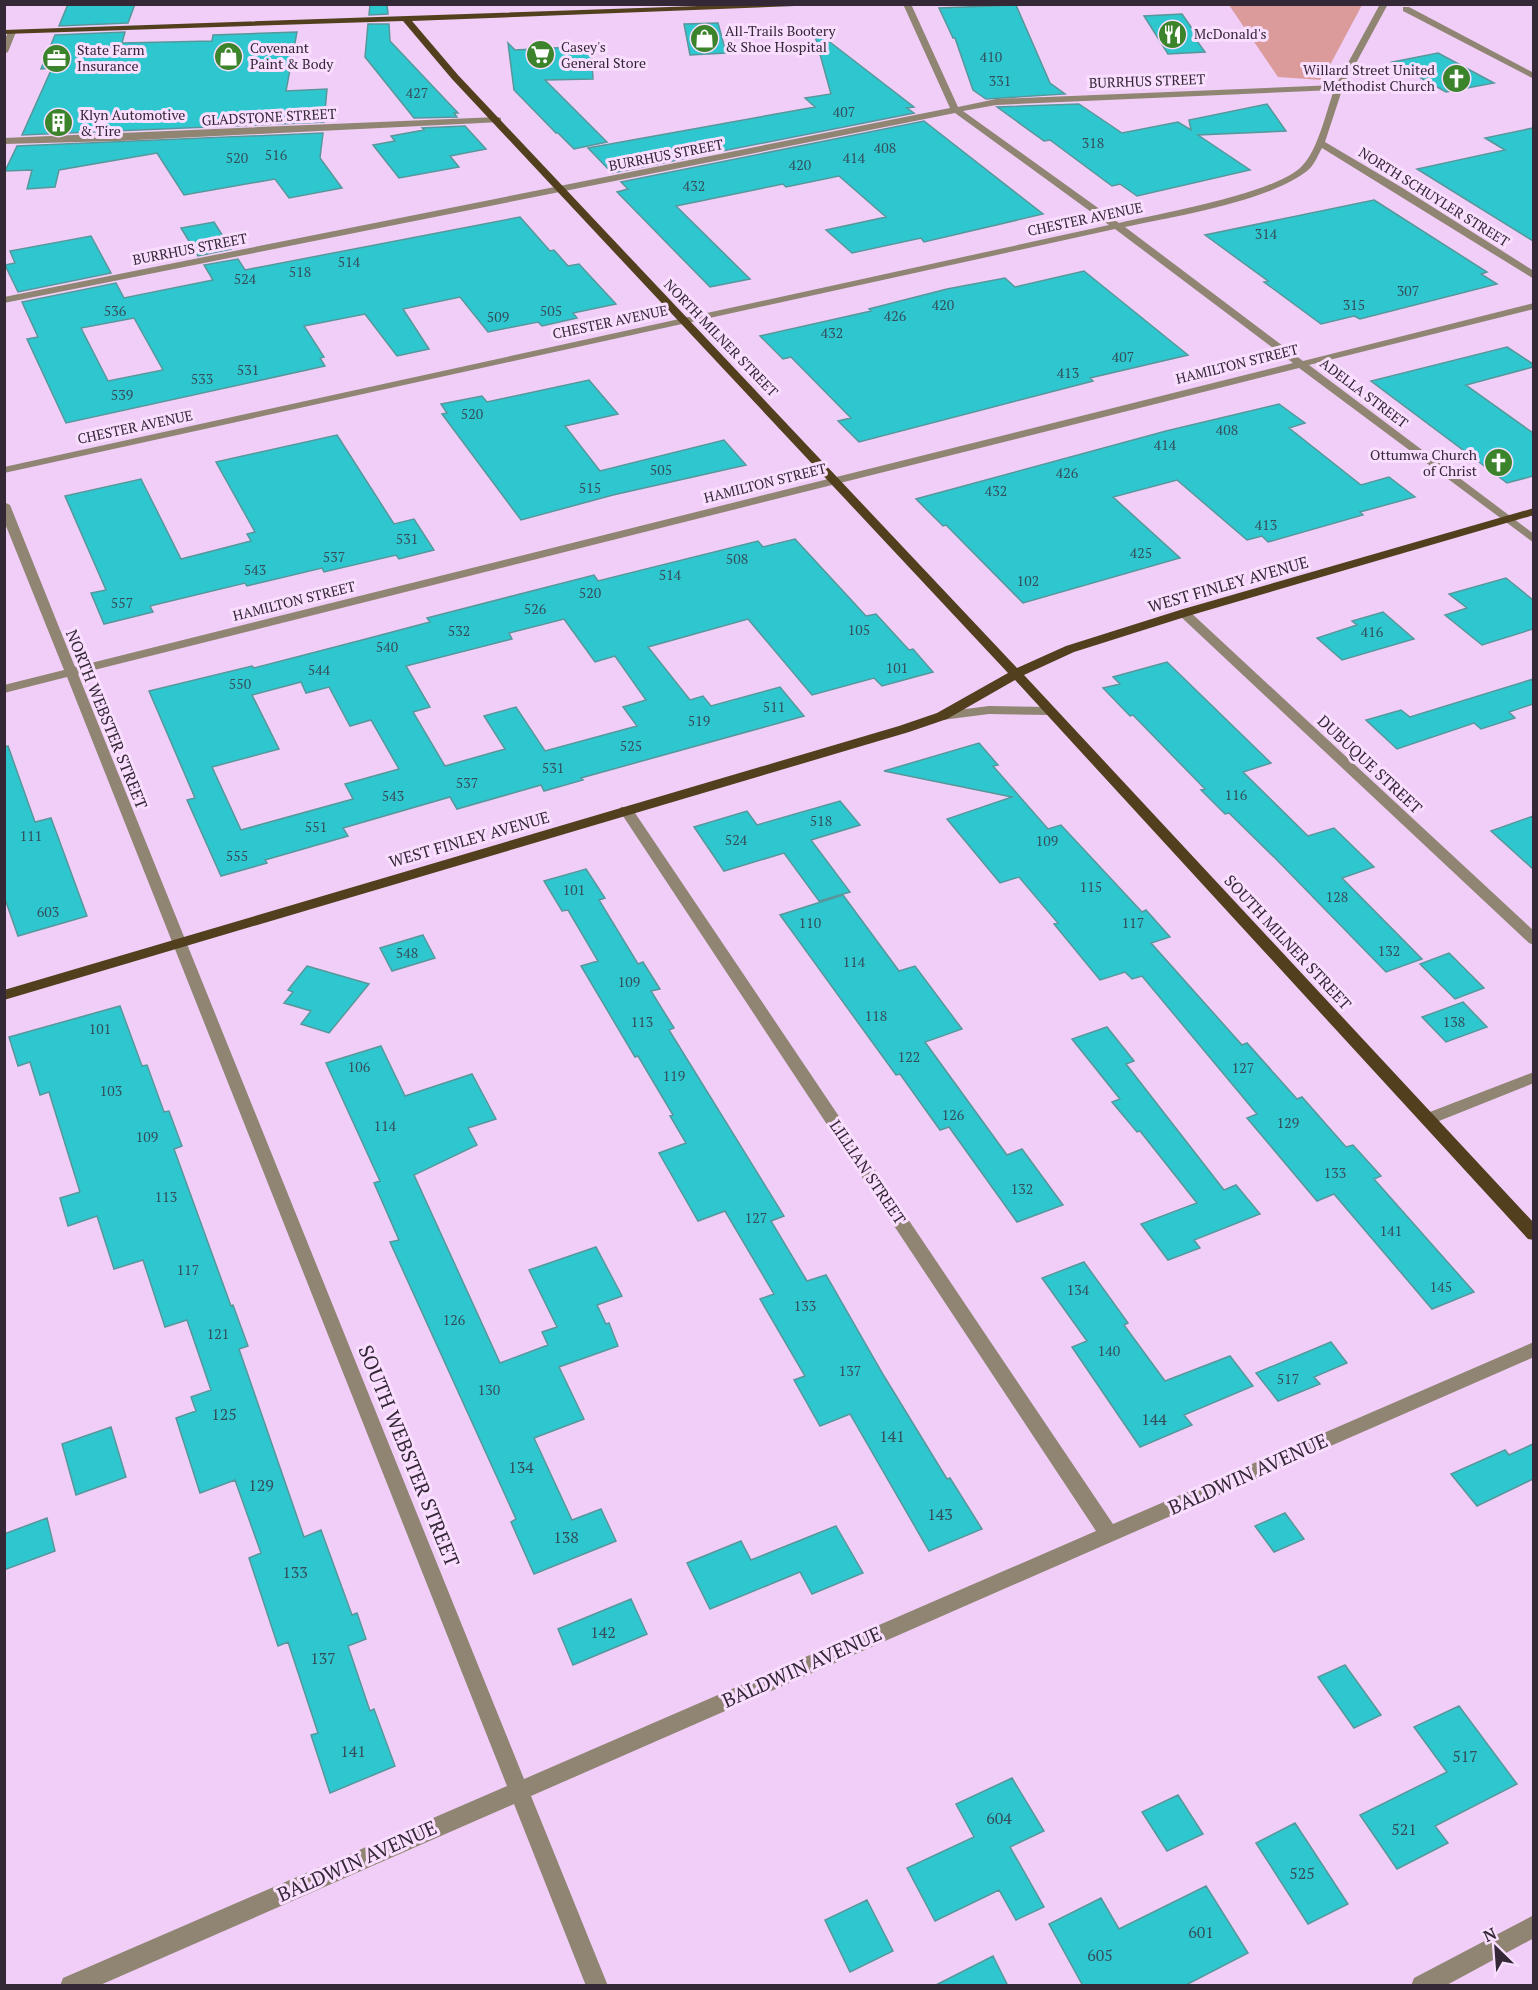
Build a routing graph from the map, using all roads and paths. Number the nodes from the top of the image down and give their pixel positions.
1 (843, 4) edge
2 (907, 4) edge
3 (1384, 4) edge
4 (1406, 9) dead end
5 (406, 20) junction
6 (8, 32) edge
7 (4, 52) edge
8 (1533, 77) edge
9 (1339, 87) junction
10 (955, 109) junction
11 (498, 120) junction
12 (4, 141) edge
13 (1320, 142) junction
14 (561, 190) junction
15 (1117, 226) junction
16 (1533, 276) edge
17 (4, 300) edge
18 (1533, 306) edge
19 (682, 320) junction
20 (1300, 364) junction
21 (4, 470) edge
22 (835, 481) junction
23 (4, 506) edge
24 (1533, 511) edge
25 (1506, 519) junction
26 (1533, 540) edge
27 (1184, 613) junction
28 (71, 672) junction
29 (1016, 674) junction
30 (4, 689) edge
31 (1050, 711) junction
32 (942, 716) junction
33 (626, 810) junction
34 (1533, 940) edge
35 (180, 944) junction
36 (4, 995) edge
37 (1533, 1077) edge
38 (1428, 1119) junction
39 (1533, 1234) edge
40 (1533, 1349) edge
41 (1109, 1534) junction
42 (519, 1791) junction
43 (1533, 1926) edge
44 (72, 1986) edge
45 (597, 1986) edge
46 (1422, 1986) edge

1 - 5 main road
2 - 10 street
3 - 9 street, CHESTER AVENUE
4 - 8 street
5 - 6 main road
5 - 11 main road, NORTH MILNER STREET
6 - 7 street
9 - 10 street, BURRHUS STREET
9 - 13 street, CHESTER AVENUE
10 - 14 street, BURRHUS STREET
10 - 15 street, ADELLA STREET
11 - 12 street, GLADSTONE STREET
11 - 14 main road, NORTH MILNER STREET
13 - 15 street, CHESTER AVENUE
13 - 16 street, NORTH SCHUYLER STREET
14 - 17 street, BURRHUS STREET
14 - 19 main road, NORTH MILNER STREET
15 - 19 street, CHESTER AVENUE
15 - 20 street, ADELLA STREET
18 - 20 street, HAMILTON STREET
19 - 21 street, CHESTER AVENUE
19 - 22 main road, NORTH MILNER STREET
20 - 22 street, HAMILTON STREET
20 - 25 street, ADELLA STREET
22 - 28 street, HAMILTON STREET
22 - 29 main road, NORTH MILNER STREET
23 - 28 street, NORTH WEBSTER STREET
24 - 25 main road, WEST FINLEY AVENUE
25 - 26 street, ADELLA STREET
25 - 27 main road, WEST FINLEY AVENUE
27 - 29 main road, WEST FINLEY AVENUE
27 - 34 street, DUBUQUE STREET
28 - 30 street, HAMILTON STREET
28 - 35 street, NORTH WEBSTER STREET
29 - 31 main road, SOUTH MILNER STREET
29 - 32 main road, WEST FINLEY AVENUE
31 - 32 street, WEST FINLEY AVENUE
31 - 38 main road, SOUTH MILNER STREET
32 - 33 main road, WEST FINLEY AVENUE
33 - 35 main road, WEST FINLEY AVENUE
33 - 41 street, LILLIAN STREET
35 - 36 main road, WEST FINLEY AVENUE
35 - 42 street, SOUTH WEBSTER STREET
37 - 38 street
38 - 39 main road, SOUTH MILNER STREET
40 - 41 street, BALDWIN AVENUE
41 - 42 street, BALDWIN AVENUE
42 - 44 street, BALDWIN AVENUE
42 - 45 street, SOUTH WEBSTER STREET
43 - 46 street

